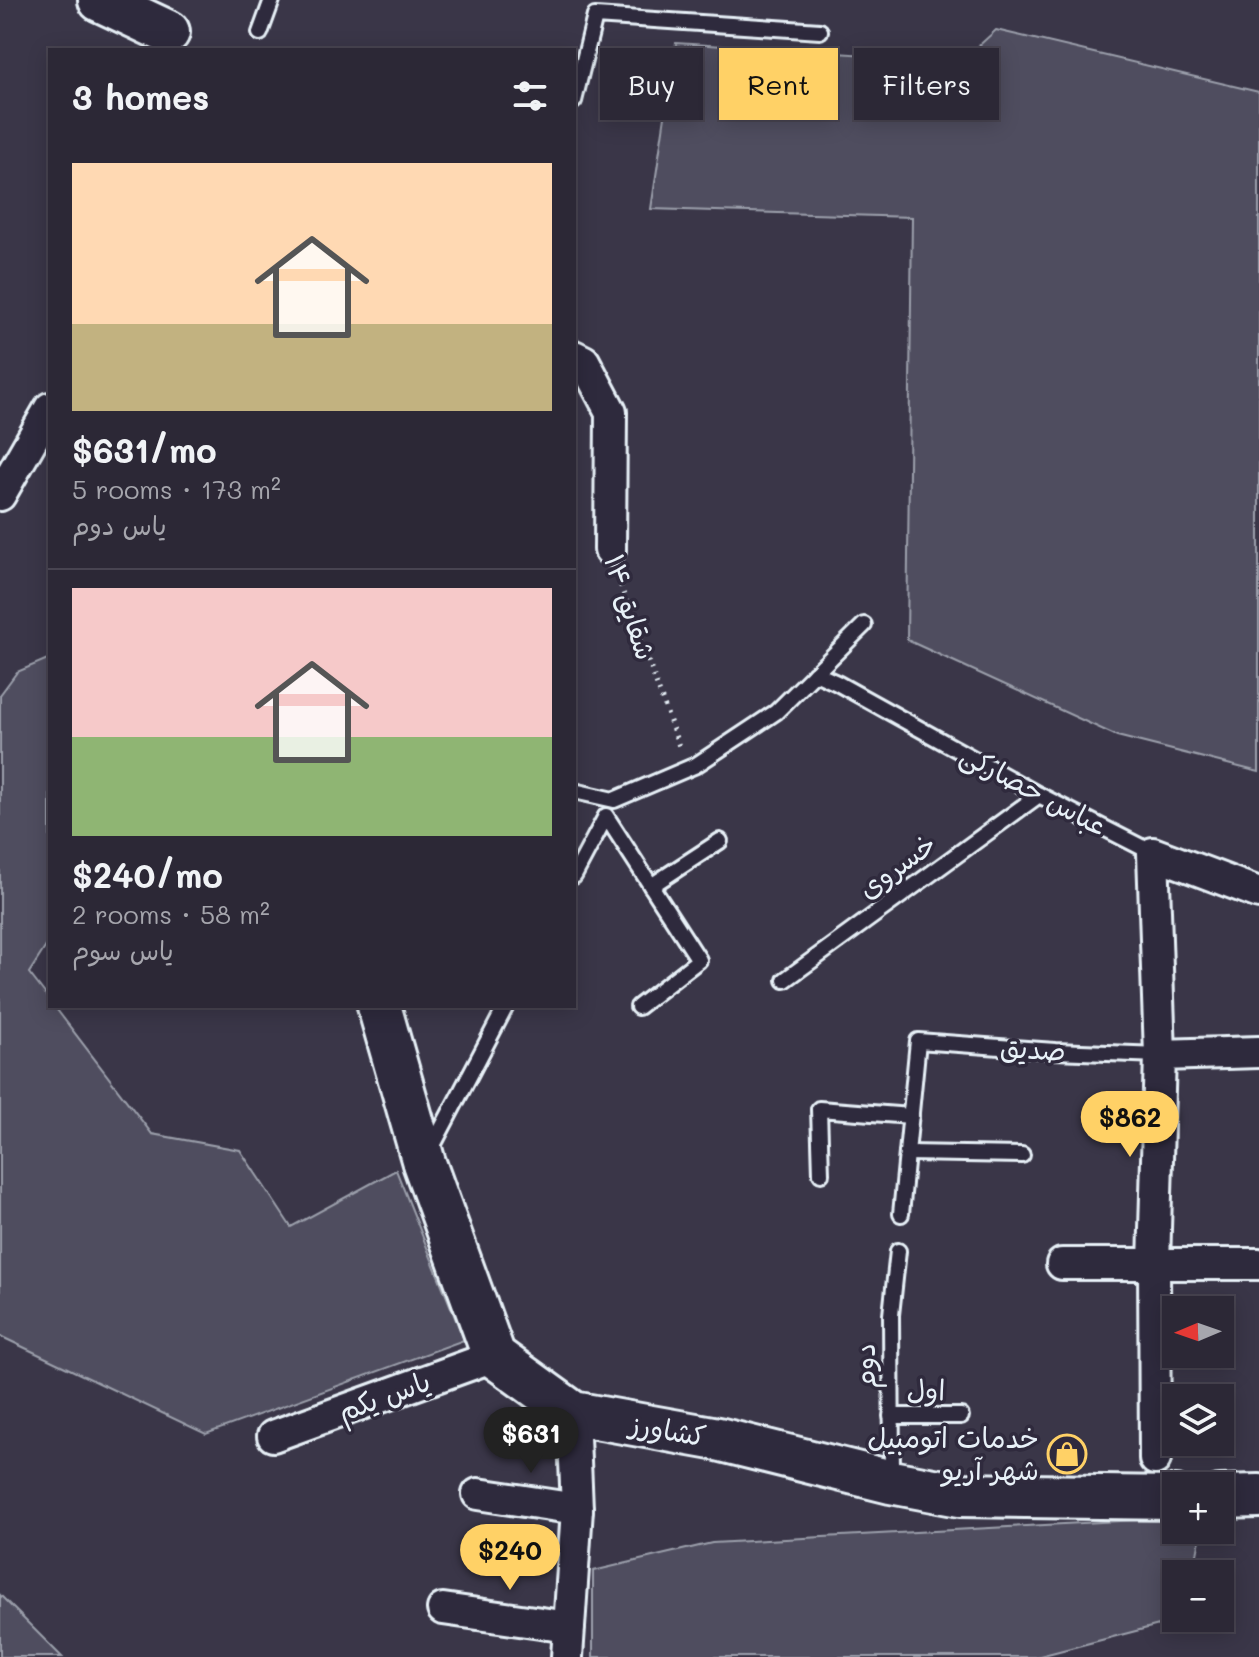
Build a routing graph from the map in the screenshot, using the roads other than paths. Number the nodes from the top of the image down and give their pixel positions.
1 (100, 0) edge
2 (272, 0) edge
3 (175, 27) edge
4 (820, 31) dead end
5 (260, 33) dead end
6 (576, 93) edge
7 (576, 357) edge
8 (48, 411) edge
9 (0, 495) edge
10 (610, 550) road end
11 (864, 625) dead end
12 (815, 673) junction
13 (576, 791) edge
14 (1039, 795) junction
15 (720, 841) dead end
16 (1153, 853) junction
17 (576, 872) edge
18 (651, 886) junction
19 (1259, 893) edge
20 (785, 980) dead end
21 (638, 1007) dead end
22 (380, 1008) edge
23 (505, 1008) edge
24 (1259, 1052) edge
25 (1160, 1055) junction
26 (911, 1116) junction
27 (907, 1153) junction
28 (1022, 1155) dead end
29 (424, 1163) junction
30 (821, 1174) dead end
31 (901, 1214) dead end
32 (898, 1251) dead end
33 (1062, 1264) dead end
34 (1154, 1264) junction
35 (1259, 1264) edge
36 (494, 1356) junction
37 (573, 1413) junction
38 (891, 1416) junction
39 (961, 1416) dead end
40 (273, 1436) dead end
41 (1155, 1459) dead end
42 (891, 1482) junction
43 (478, 1494) dead end
44 (1259, 1496) edge
45 (1234, 1497) edge
46 (1162, 1498) edge
47 (577, 1509) junction
48 (443, 1609) dead end
49 (568, 1642) edge

1 - 3 street
2 - 5 lane
4 - 6 lane
7 - 10 street, شقایق ۱۴
8 - 9 street
11 - 12 lane
12 - 13 lane
12 - 14 lane, عباس حصارکی
14 - 16 lane, عباس حصارکی
14 - 20 lane, خسروی
15 - 18 lane
16 - 19 street, عباس حصارکی
16 - 25 street
17 - 18 lane
18 - 21 lane
22 - 29 street
23 - 29 lane
24 - 25 street, صدیق
25 - 26 lane, صدیق
25 - 34 street
26 - 27 lane, صدیق
26 - 30 lane
27 - 28 lane
27 - 31 lane, صدیق
29 - 36 street
32 - 38 lane, دوم
33 - 34 street
34 - 35 street
34 - 41 street
36 - 37 street, کشاورز
36 - 40 street, یاس یکم
37 - 42 street, کشاورز
37 - 47 street
38 - 39 lane, اول
38 - 42 lane, دوم
42 - 46 street, کشاورز
43 - 47 street
44 - 45 street
47 - 49 street
48 - 49 street

